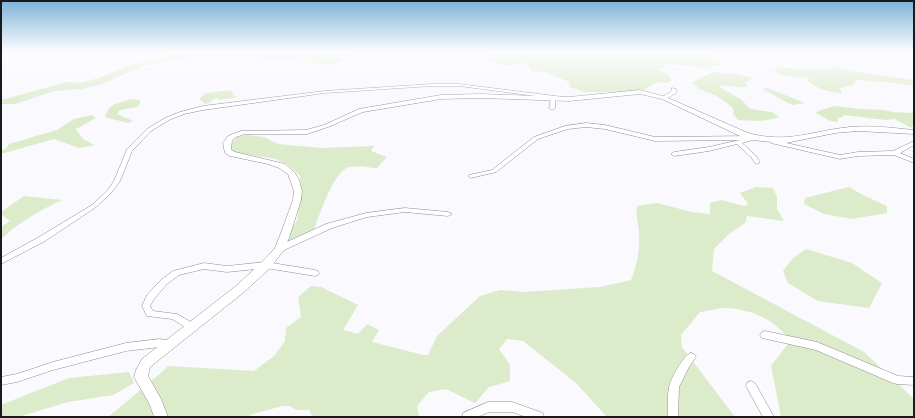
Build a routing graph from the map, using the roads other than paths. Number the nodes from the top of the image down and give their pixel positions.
1 (674, 89) dead end
2 (553, 98) junction
3 (569, 98) junction
4 (664, 98) junction
5 (552, 108) dead end
6 (914, 132) edge
7 (755, 138) junction
8 (738, 142) junction
9 (773, 142) junction
10 (914, 143) edge
11 (896, 153) junction
12 (674, 154) dead end
13 (914, 161) edge
14 (756, 162) dead end
15 (471, 176) dead end
16 (448, 214) dead end
17 (279, 249) junction
18 (1, 261) edge
19 (266, 265) junction
20 (315, 273) dead end
21 (191, 327) junction
22 (765, 335) dead end
23 (169, 344) junction
24 (691, 357) dead end
25 (1, 381) edge
26 (914, 381) edge
27 (751, 386) dead end
28 (161, 417) edge
29 (467, 417) edge
30 (539, 417) edge
31 (673, 417) edge
32 (769, 417) edge

1 - 4 street
2 - 3 main road
2 - 5 street
2 - 17 main road
3 - 4 main road
3 - 18 street
4 - 7 main road
6 - 9 main road
7 - 8 street
7 - 9 main road
7 - 15 street
8 - 12 street
8 - 14 street
9 - 11 street
10 - 11 street
11 - 13 street
16 - 17 street
17 - 19 main road
19 - 20 street
19 - 21 main road
19 - 21 street
21 - 23 main road
22 - 26 street
23 - 25 street
23 - 28 main road
24 - 31 street
27 - 32 street
29 - 30 street

